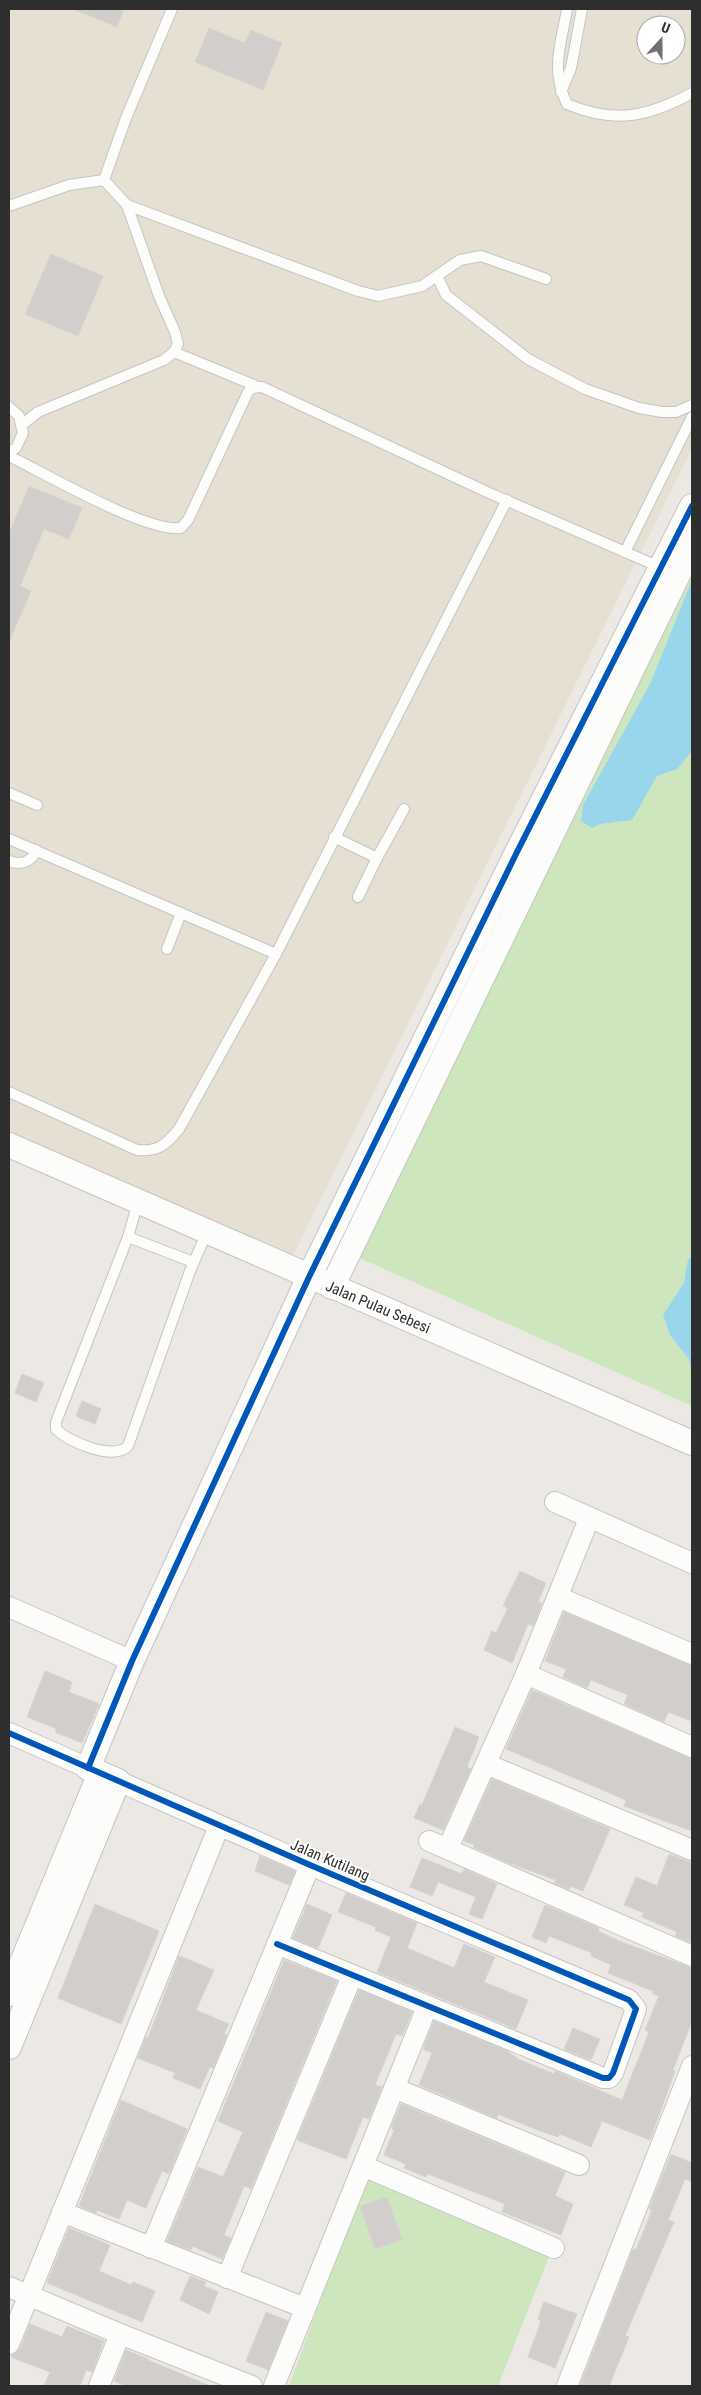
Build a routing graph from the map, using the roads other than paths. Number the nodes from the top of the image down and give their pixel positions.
1 (172, 9) edge
2 (567, 9) edge
3 (582, 9) edge
4 (561, 92) junction
5 (692, 93) edge
6 (104, 180) junction
7 (127, 205) junction
8 (9, 206) edge
9 (437, 276) junction
10 (546, 279) dead end
11 (174, 352) junction
12 (256, 386) junction
13 (692, 405) edge
14 (9, 407) edge
15 (692, 416) edge
16 (23, 424) junction
17 (9, 454) edge
18 (507, 500) junction
19 (692, 506) edge
20 (692, 546) edge
21 (625, 552) junction
22 (662, 568) junction
23 (9, 793) edge
24 (37, 805) dead end
25 (404, 809) dead end
26 (334, 836) junction
27 (9, 839) edge
28 (36, 850) junction
29 (377, 858) junction
30 (9, 861) edge
31 (358, 897) dead end
32 (181, 913) junction
33 (167, 949) dead end
34 (276, 954) junction
35 (9, 1092) edge
36 (9, 1145) edge
37 (138, 1202) junction
38 (207, 1232) junction
39 (128, 1237) junction
40 (193, 1262) junction
41 (309, 1277) junction
42 (332, 1287) junction
43 (692, 1443) edge
44 (555, 1502) dead end
45 (589, 1519) junction
46 (692, 1563) edge
47 (558, 1597) junction
48 (9, 1608) edge
49 (692, 1654) edge
50 (132, 1661) junction
51 (526, 1674) junction
52 (9, 1733) edge
53 (692, 1746) edge
54 (486, 1764) junction
55 (102, 1774) junction
56 (219, 1826) junction
57 (429, 1841) dead end
58 (448, 1848) junction
59 (692, 1850) edge
60 (310, 1865) junction
61 (59, 1898) junction
62 (277, 1944) junction
63 (692, 1956) edge
64 (352, 1976) junction
65 (9, 1994) edge
66 (427, 2007) junction
67 (9, 2047) edge
68 (692, 2066) edge
69 (394, 2088) junction
70 (579, 2165) dead end
71 (363, 2166) junction
72 (62, 2212) junction
73 (151, 2248) junction
74 (554, 2248) dead end
75 (227, 2278) junction
76 (9, 2287) edge
77 (29, 2295) junction
78 (305, 2308) junction
79 (120, 2334) junction
80 (9, 2344) edge
81 (99, 2386) edge
82 (252, 2386) edge
83 (274, 2386) edge
84 (566, 2386) edge

1 - 6 lane
2 - 4 lane
3 - 4 lane
4 - 5 lane
6 - 7 lane
6 - 8 lane
7 - 9 lane
7 - 11 lane
9 - 10 lane
9 - 13 lane
11 - 12 lane
11 - 16 lane
12 - 17 lane
12 - 18 lane
14 - 16 lane
15 - 21 lane
16 - 17 lane
18 - 21 lane
18 - 26 lane
19 - 22 street
20 - 42 street
21 - 22 lane
22 - 41 street
23 - 24 lane
25 - 29 lane
26 - 29 lane
26 - 34 lane
27 - 28 lane
28 - 30 lane
28 - 32 lane
29 - 31 lane
32 - 33 lane
32 - 34 lane
34 - 35 lane
36 - 37 street, Jalan Pulau Sebesi
37 - 38 street, Jalan Pulau Sebesi
37 - 39 lane
38 - 40 lane
38 - 41 street, Jalan Pulau Sebesi
39 - 40 lane
39 - 40 lane
41 - 42 street, Jalan Pulau Sebesi
41 - 50 street
42 - 43 street, Jalan Pulau Sebesi
44 - 45 street
45 - 46 street
45 - 47 street
47 - 49 street
47 - 51 street
48 - 50 street
50 - 55 street
51 - 53 street
51 - 54 street
52 - 55 street, Jalan Kutilang
54 - 58 street
54 - 59 street
55 - 56 street, Jalan Kutilang
55 - 61 street
56 - 60 street, Jalan Kutilang
56 - 72 street
57 - 58 street
58 - 63 street
60 - 62 street
60 - 66 street, Jalan Kutilang
61 - 65 street
61 - 67 street
62 - 64 street
62 - 73 street
64 - 66 street
64 - 75 street
66 - 69 street
68 - 84 street
69 - 70 street
69 - 71 street
71 - 74 street
71 - 78 street
72 - 73 street
72 - 77 street
73 - 75 street
75 - 78 street
76 - 77 street
77 - 79 street
77 - 80 street
78 - 83 street
79 - 81 street
79 - 82 street

